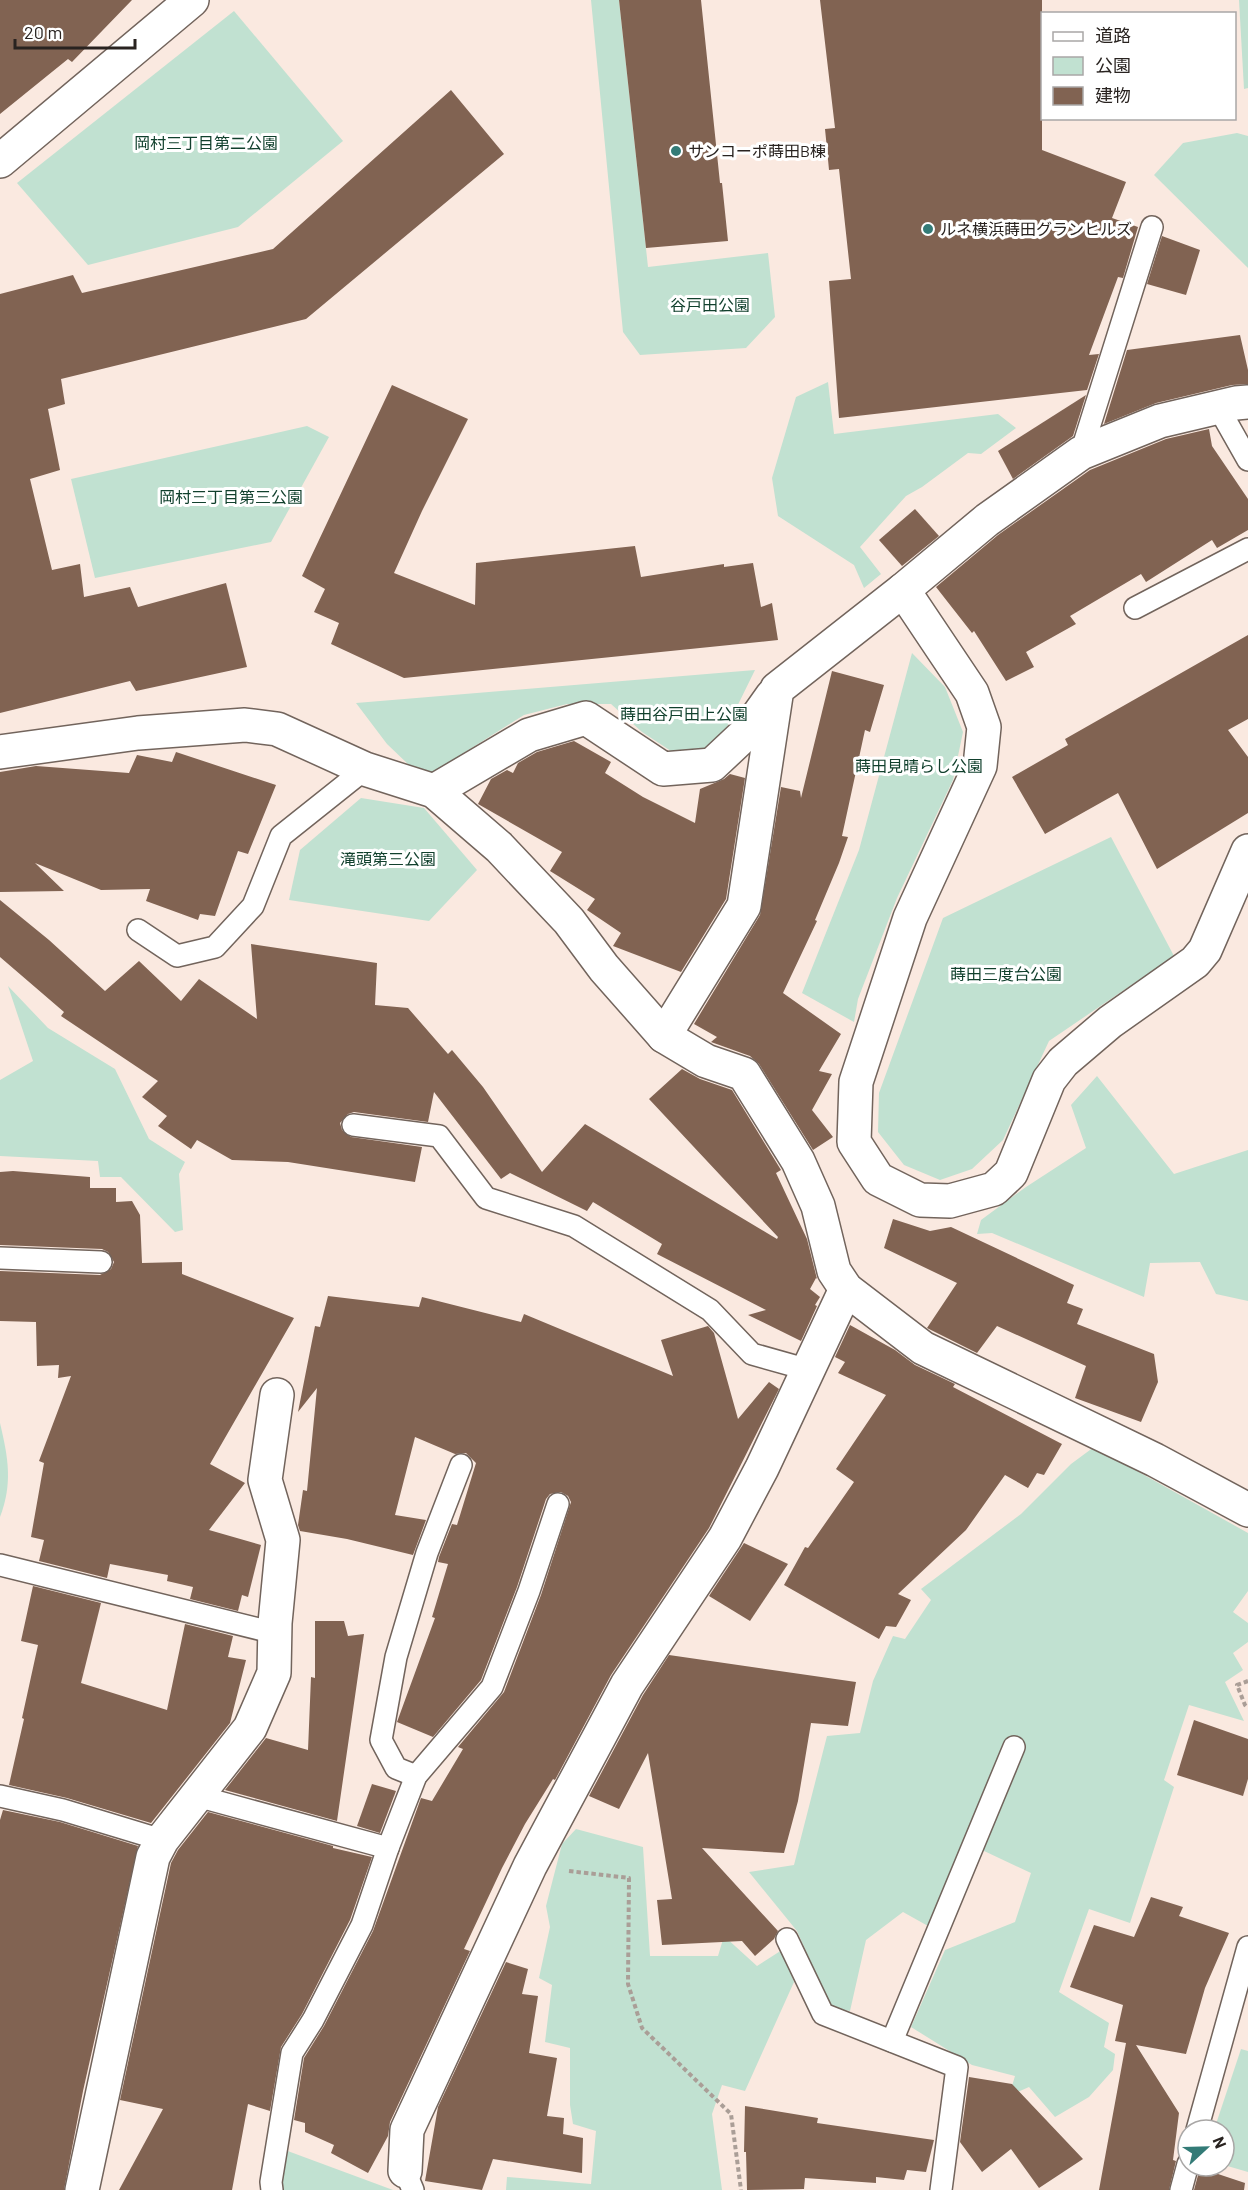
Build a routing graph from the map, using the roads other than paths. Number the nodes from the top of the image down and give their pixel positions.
1 (192, 0) edge
2 (0, 161) edge
3 (1152, 227) dead end
4 (1233, 405) edge
5 (1081, 453) junction
6 (1248, 460) edge
7 (1248, 549) edge
8 (903, 590) junction
9 (1135, 608) dead end
10 (777, 689) junction
11 (0, 752) edge
12 (365, 769) junction
13 (434, 791) junction
14 (1248, 851) edge
15 (138, 930) dead end
16 (664, 1036) junction
17 (353, 1125) dead end
18 (0, 1258) edge
19 (101, 1262) dead end
20 (846, 1289) junction
21 (809, 1370) junction
22 (277, 1395) dead end
23 (461, 1465) dead end
24 (558, 1504) dead end
25 (1248, 1510) edge
26 (0, 1565) edge
27 (274, 1633) junction
28 (1014, 1747) dead end
29 (416, 1776) junction
30 (0, 1796) edge
31 (197, 1796) junction
32 (162, 1840) junction
33 (388, 1848) junction
34 (786, 1938) dead end
35 (1248, 1947) edge
36 (892, 2041) junction
37 (1200, 2118) edge
38 (409, 2180) edge
39 (82, 2190) edge
40 (272, 2190) edge
41 (941, 2190) edge

1 - 2 street
3 - 5 lane
4 - 5 street
4 - 6 lane
5 - 8 street
7 - 9 lane
8 - 10 street
8 - 14 street
10 - 13 street
10 - 16 street
11 - 12 street
12 - 13 street
12 - 15 lane
13 - 16 street
16 - 20 street
17 - 21 lane
18 - 19 lane
20 - 21 street
20 - 25 street
21 - 38 street
22 - 27 street
23 - 29 lane
24 - 29 lane
26 - 27 lane
27 - 31 street
28 - 36 lane
29 - 33 lane
30 - 32 lane
31 - 32 street
31 - 33 lane
32 - 39 street
33 - 40 lane
34 - 36 lane
35 - 37 lane
36 - 41 lane

